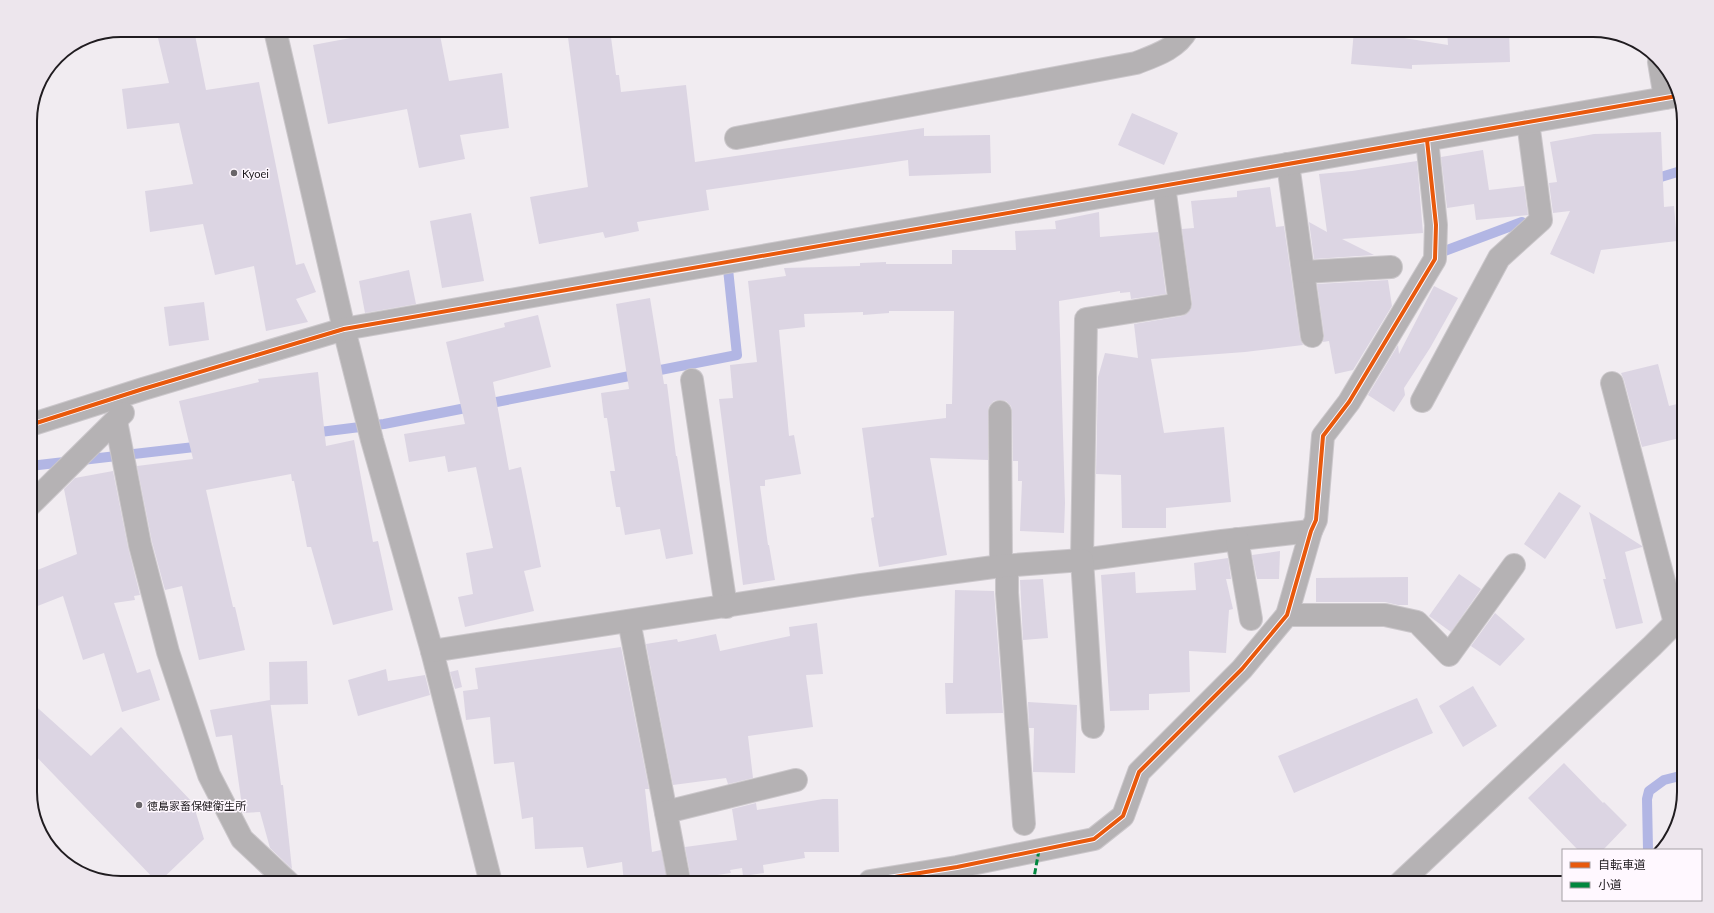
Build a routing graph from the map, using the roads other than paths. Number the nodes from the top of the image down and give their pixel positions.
1 (278, 37) edge
2 (1184, 37) edge
3 (1663, 75) edge
4 (1671, 97) edge
5 (1528, 122) junction
6 (736, 138) dead end
7 (1427, 140) junction
8 (1288, 164) junction
9 (1164, 186) junction
10 (1391, 267) dead end
11 (1304, 272) junction
12 (344, 329) junction
13 (1312, 336) dead end
14 (692, 380) dead end
15 (1612, 383) dead end
16 (143, 389) junction
17 (1422, 401) dead end
18 (1000, 412) dead end
19 (116, 421) junction
20 (37, 423) edge
21 (37, 498) edge
22 (1311, 531) junction
23 (1237, 539) junction
24 (1082, 560) junction
25 (1514, 565) dead end
26 (1004, 566) junction
27 (726, 606) junction
28 (1677, 613) edge
29 (1286, 615) junction
30 (1251, 618) dead end
31 (629, 621) junction
32 (1677, 622) edge
33 (432, 651) junction
34 (1093, 727) dead end
35 (796, 780) dead end
36 (666, 812) junction
37 (1024, 824) dead end
38 (678, 875) dead end
39 (282, 876) edge
40 (490, 876) edge
41 (901, 876) edge
42 (1407, 876) edge

1 - 12 street
2 - 6 street
3 - 4 street
4 - 5 street
5 - 7 street
5 - 17 street
7 - 8 street
7 - 22 street
8 - 9 street
8 - 11 street
9 - 12 street
9 - 24 street
10 - 11 street
11 - 13 street
12 - 16 street
12 - 33 street
14 - 27 street
15 - 28 street
16 - 19 street
16 - 20 street
18 - 26 street
19 - 21 street
19 - 39 street
22 - 23 street
22 - 29 street
23 - 24 street
23 - 30 street
24 - 26 street
24 - 34 street
25 - 29 street
26 - 27 street
26 - 37 street
27 - 31 street
29 - 41 street
31 - 33 street
31 - 36 street
32 - 42 street
33 - 40 street
35 - 36 street
36 - 38 street

